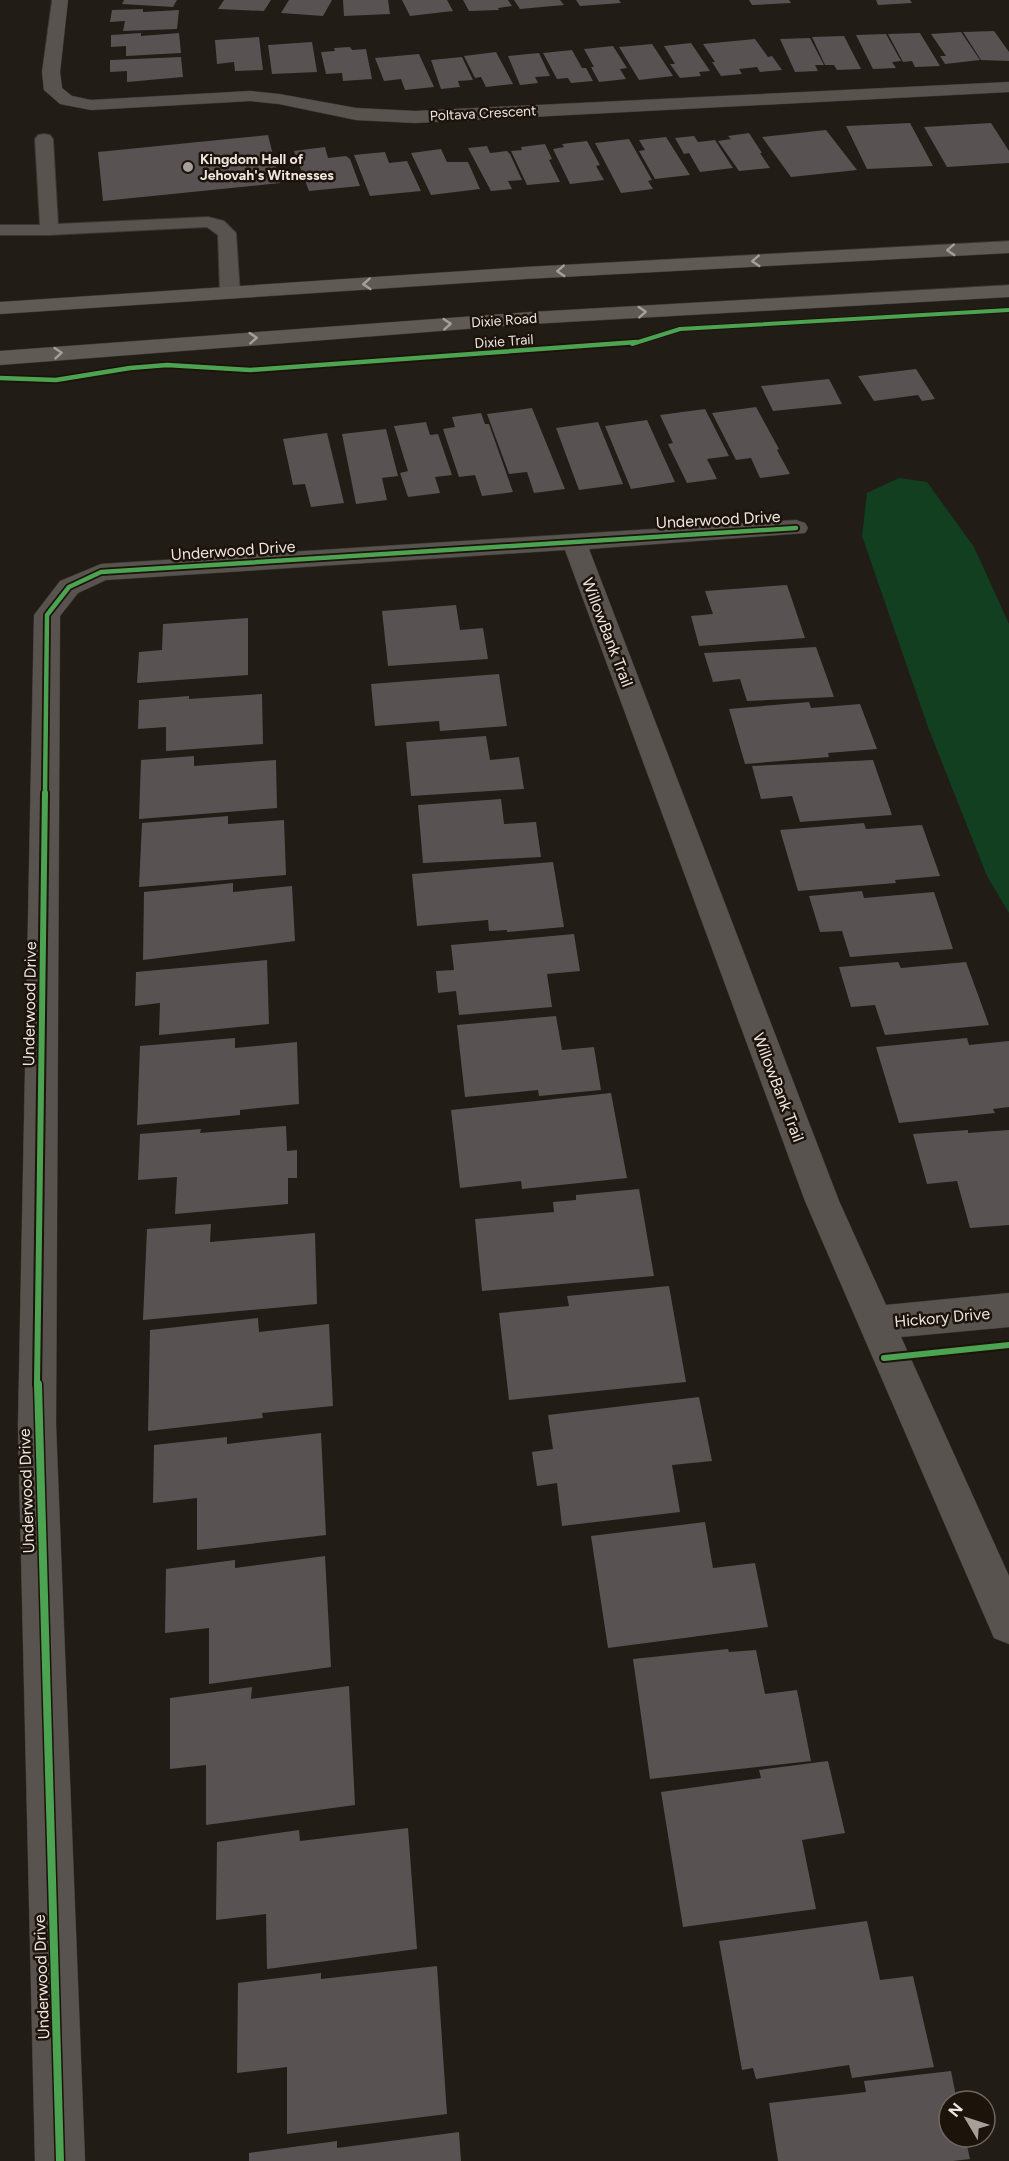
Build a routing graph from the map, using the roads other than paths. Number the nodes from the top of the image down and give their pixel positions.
1 (60, 0) edge
2 (1009, 87) edge
3 (44, 139) dead end
4 (0, 230) edge
5 (49, 230) junction
6 (1009, 247) edge
7 (1009, 291) edge
8 (230, 293) junction
9 (0, 308) edge
10 (0, 358) edge
11 (796, 528) dead end
12 (574, 541) junction
13 (1009, 1310) edge
14 (874, 1323) junction
15 (1009, 1623) edge
16 (60, 2161) edge

1 - 2 street, Poltava Crescent
3 - 5 lane
4 - 5 lane
5 - 8 lane
6 -> 8 main road
10 -> 7 main road, Dixie Road
8 - 9 main road
11 - 12 street, Underwood Drive
12 - 14 street, WillowBank Trail
12 - 16 street, Underwood Drive
13 - 14 street, Hickory Drive
14 - 15 street, WillowBank Trail

